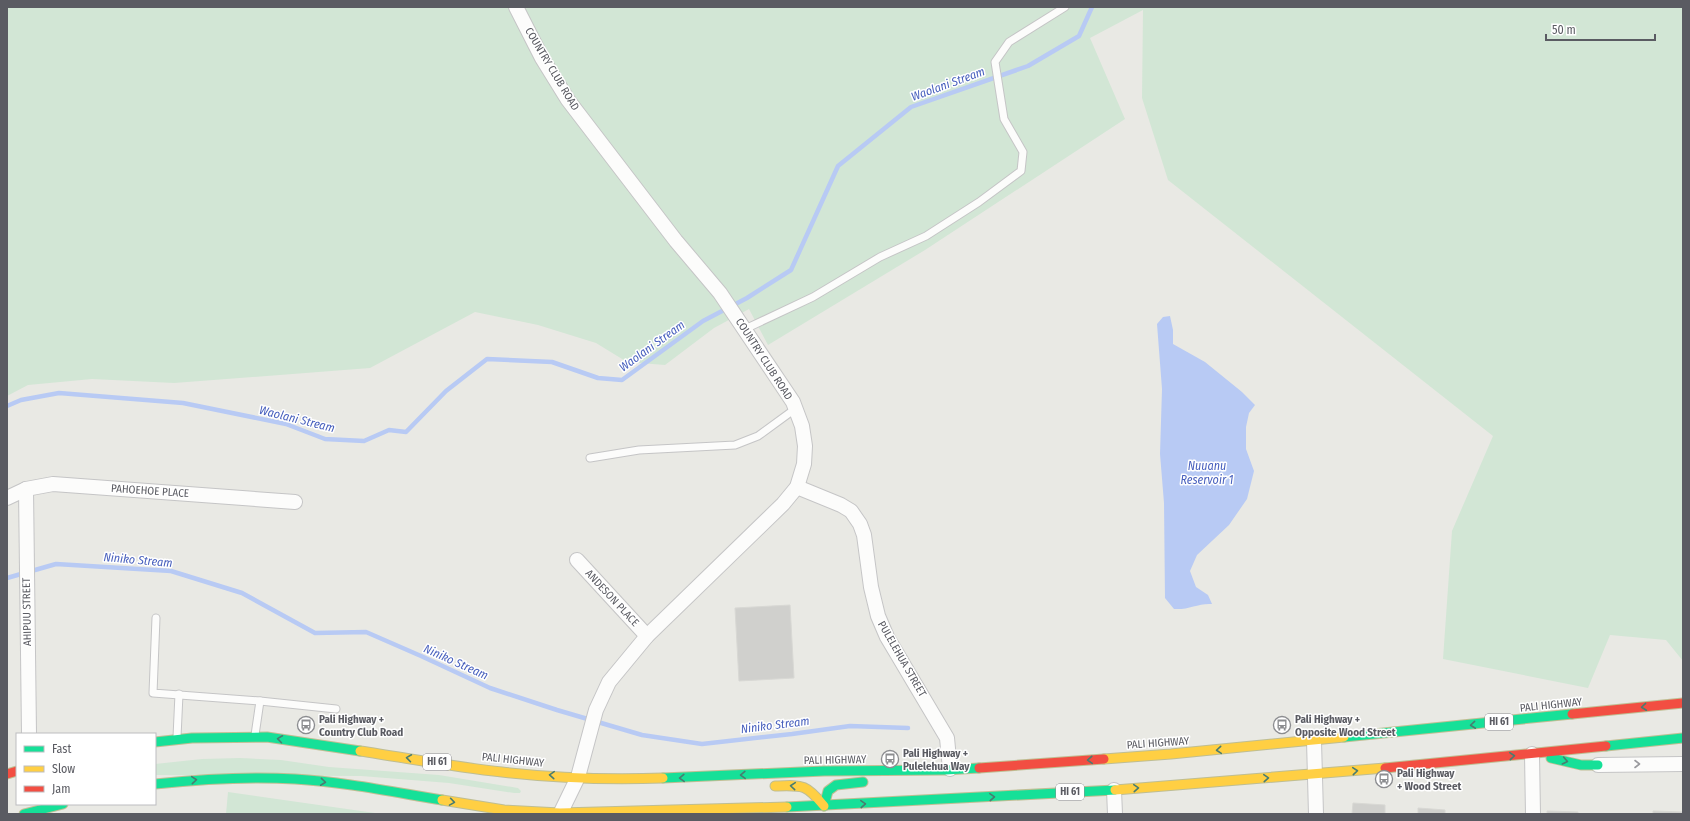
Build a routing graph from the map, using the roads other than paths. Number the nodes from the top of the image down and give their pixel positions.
1 (516, 7) edge
2 (1065, 7) edge
3 (742, 324) junction
4 (795, 409) junction
5 (590, 458) dead end
6 (797, 486) junction
7 (26, 489) junction
8 (7, 498) edge
9 (295, 502) dead end
10 (577, 560) dead end
11 (156, 618) dead end
12 (647, 636) junction
13 (179, 694) junction
14 (260, 701) junction
15 (1683, 703) edge
16 (336, 709) dead end
17 (29, 733) edge
18 (254, 738) junction
19 (1683, 738) edge
20 (177, 739) junction
21 (1314, 741) junction
22 (156, 742) edge
23 (1532, 754) junction
24 (1683, 764) edge
25 (1598, 765) joint
26 (947, 769) junction
27 (1316, 774) junction
28 (721, 776) junction
29 (578, 777) junction
30 (934, 780) dead end
31 (871, 782) dead end
32 (156, 784) edge
33 (736, 786) dead end
34 (763, 786) dead end
35 (1114, 790) junction
36 (58, 805) edge
37 (824, 810) edge
38 (31, 811) edge
39 (560, 813) edge
40 (1115, 814) edge
41 (1316, 814) edge
42 (1533, 814) edge

1 - 3 street, COUNTRY CLUB ROAD
2 - 3 lane
3 - 4 street, COUNTRY CLUB ROAD
4 - 5 lane
4 - 6 street, COUNTRY CLUB ROAD
6 - 12 street, COUNTRY CLUB ROAD
6 - 26 street, PULELEHUA STREET
7 - 8 street, PAHOEHOE PLACE
7 - 9 street, PAHOEHOE PLACE
7 - 17 street, AHIPUU STREET
10 - 12 street, ANDESON PLACE
11 - 13 lane
12 - 29 street, COUNTRY CLUB ROAD
13 - 14 lane
13 - 20 lane
14 - 16 lane
14 - 18 lane
15 -> 21 highway, PALI HIGHWAY / HI 61
18 - 20 highway, PALI HIGHWAY / HI 61
29 -> 18 highway, PALI HIGHWAY / HI 61
19 - 23 highway, HI 61
20 - 22 highway, PALI HIGHWAY / HI 61
21 -> 26 highway, PALI HIGHWAY / HI 61
21 - 27 street
23 -> 25 highway
27 -> 23 highway, HI 61
23 - 42 street
25 -> 24 street
26 -> 28 highway, PALI HIGHWAY / HI 61
26 - 30 highway
35 -> 27 highway, HI 61
27 - 41 street
28 -> 29 highway, PALI HIGHWAY / HI 61
28 - 33 highway
29 - 39 street, COUNTRY CLUB ROAD
31 - 37 highway
32 -> 39 highway, HI 61
37 -> 34 highway
37 -> 35 highway, HI 61
35 - 40 street
36 - 38 highway
37 - 39 highway, HI 61

